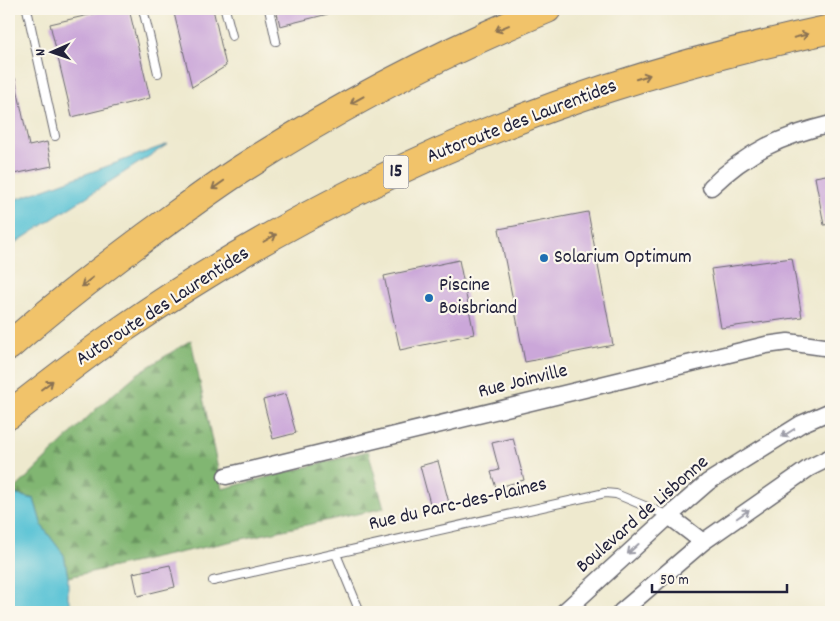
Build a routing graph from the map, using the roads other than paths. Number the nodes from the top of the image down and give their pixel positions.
1 (27, 9) edge
2 (143, 9) edge
3 (225, 9) edge
4 (269, 9) edge
5 (547, 9) edge
6 (831, 29) edge
7 (232, 36) dead end
8 (276, 41) dead end
9 (158, 73) dead end
10 (831, 124) edge
11 (55, 136) dead end
12 (711, 187) dead end
13 (9, 346) edge
14 (831, 348) edge
15 (831, 411) edge
16 (9, 415) edge
17 (831, 457) edge
18 (226, 476) dead end
19 (668, 516) junction
20 (703, 542) junction
21 (336, 554) junction
22 (213, 581) dead end
23 (360, 612) edge
24 (564, 612) edge
25 (621, 612) edge

1 - 11 lane
2 - 9 lane
3 - 7 lane
4 - 8 lane
5 -> 13 highway
16 -> 6 highway, Autoroute des Laurentides / 15
10 - 12 street
14 - 18 street, Rue Joinville
15 -> 19 street, Boulevard de Lisbonne
20 -> 17 street
19 - 20 street, Rue du Parc-des-Plaines
19 - 21 lane, Rue du Parc-des-Plaines
19 -> 24 street, Boulevard de Lisbonne
20 - 25 street
21 - 22 lane, Rue du Parc-des-Plaines
21 - 23 lane

